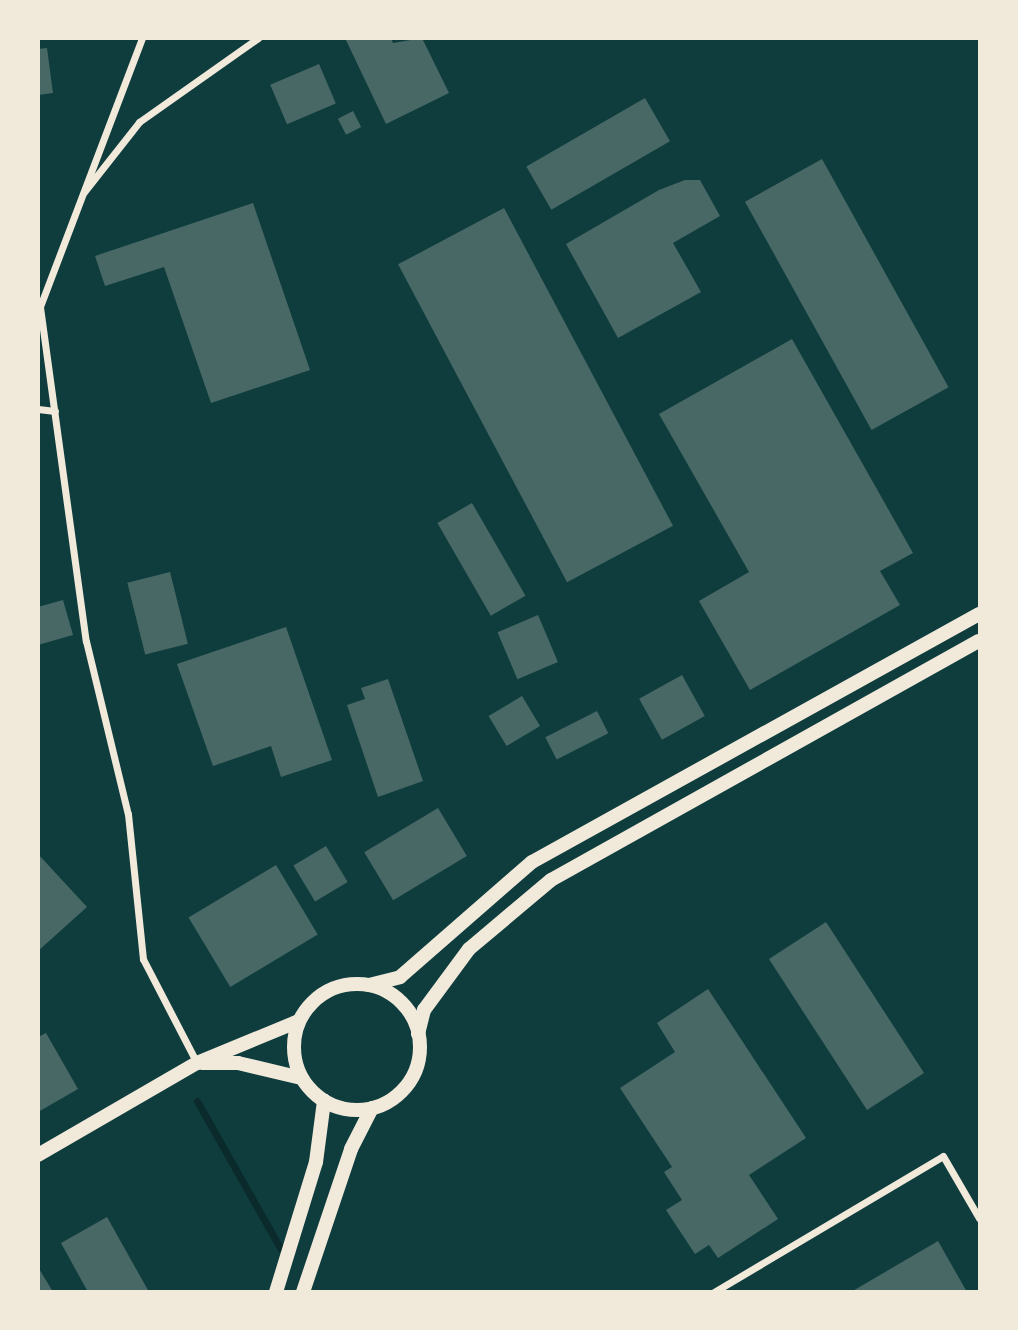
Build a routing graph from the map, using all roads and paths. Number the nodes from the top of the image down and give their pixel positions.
1 (142, 38) edge
2 (258, 38) edge
3 (79, 198) junction
4 (38, 409) edge
5 (55, 411) junction
6 (979, 614) edge
7 (979, 641) edge
8 (369, 985) junction
9 (299, 1021) junction
10 (418, 1034) junction
11 (197, 1063) junction
12 (301, 1078) junction
13 (324, 1101) junction
14 (372, 1108) junction
15 (38, 1154) edge
16 (979, 1218) edge
17 (275, 1292) edge
18 (303, 1292) edge
19 (714, 1292) edge

1 - 3 street
2 - 3 street
3 - 5 street
4 - 5 street
5 - 11 street
6 - 8 main road
7 - 10 main road
8 - 9 main road
8 - 10 main road
9 - 11 main road
9 - 12 main road
10 - 14 main road
11 - 12 main road
11 - 15 main road
12 - 13 main road
13 - 14 main road
13 - 17 main road
14 - 18 main road
16 - 19 street

